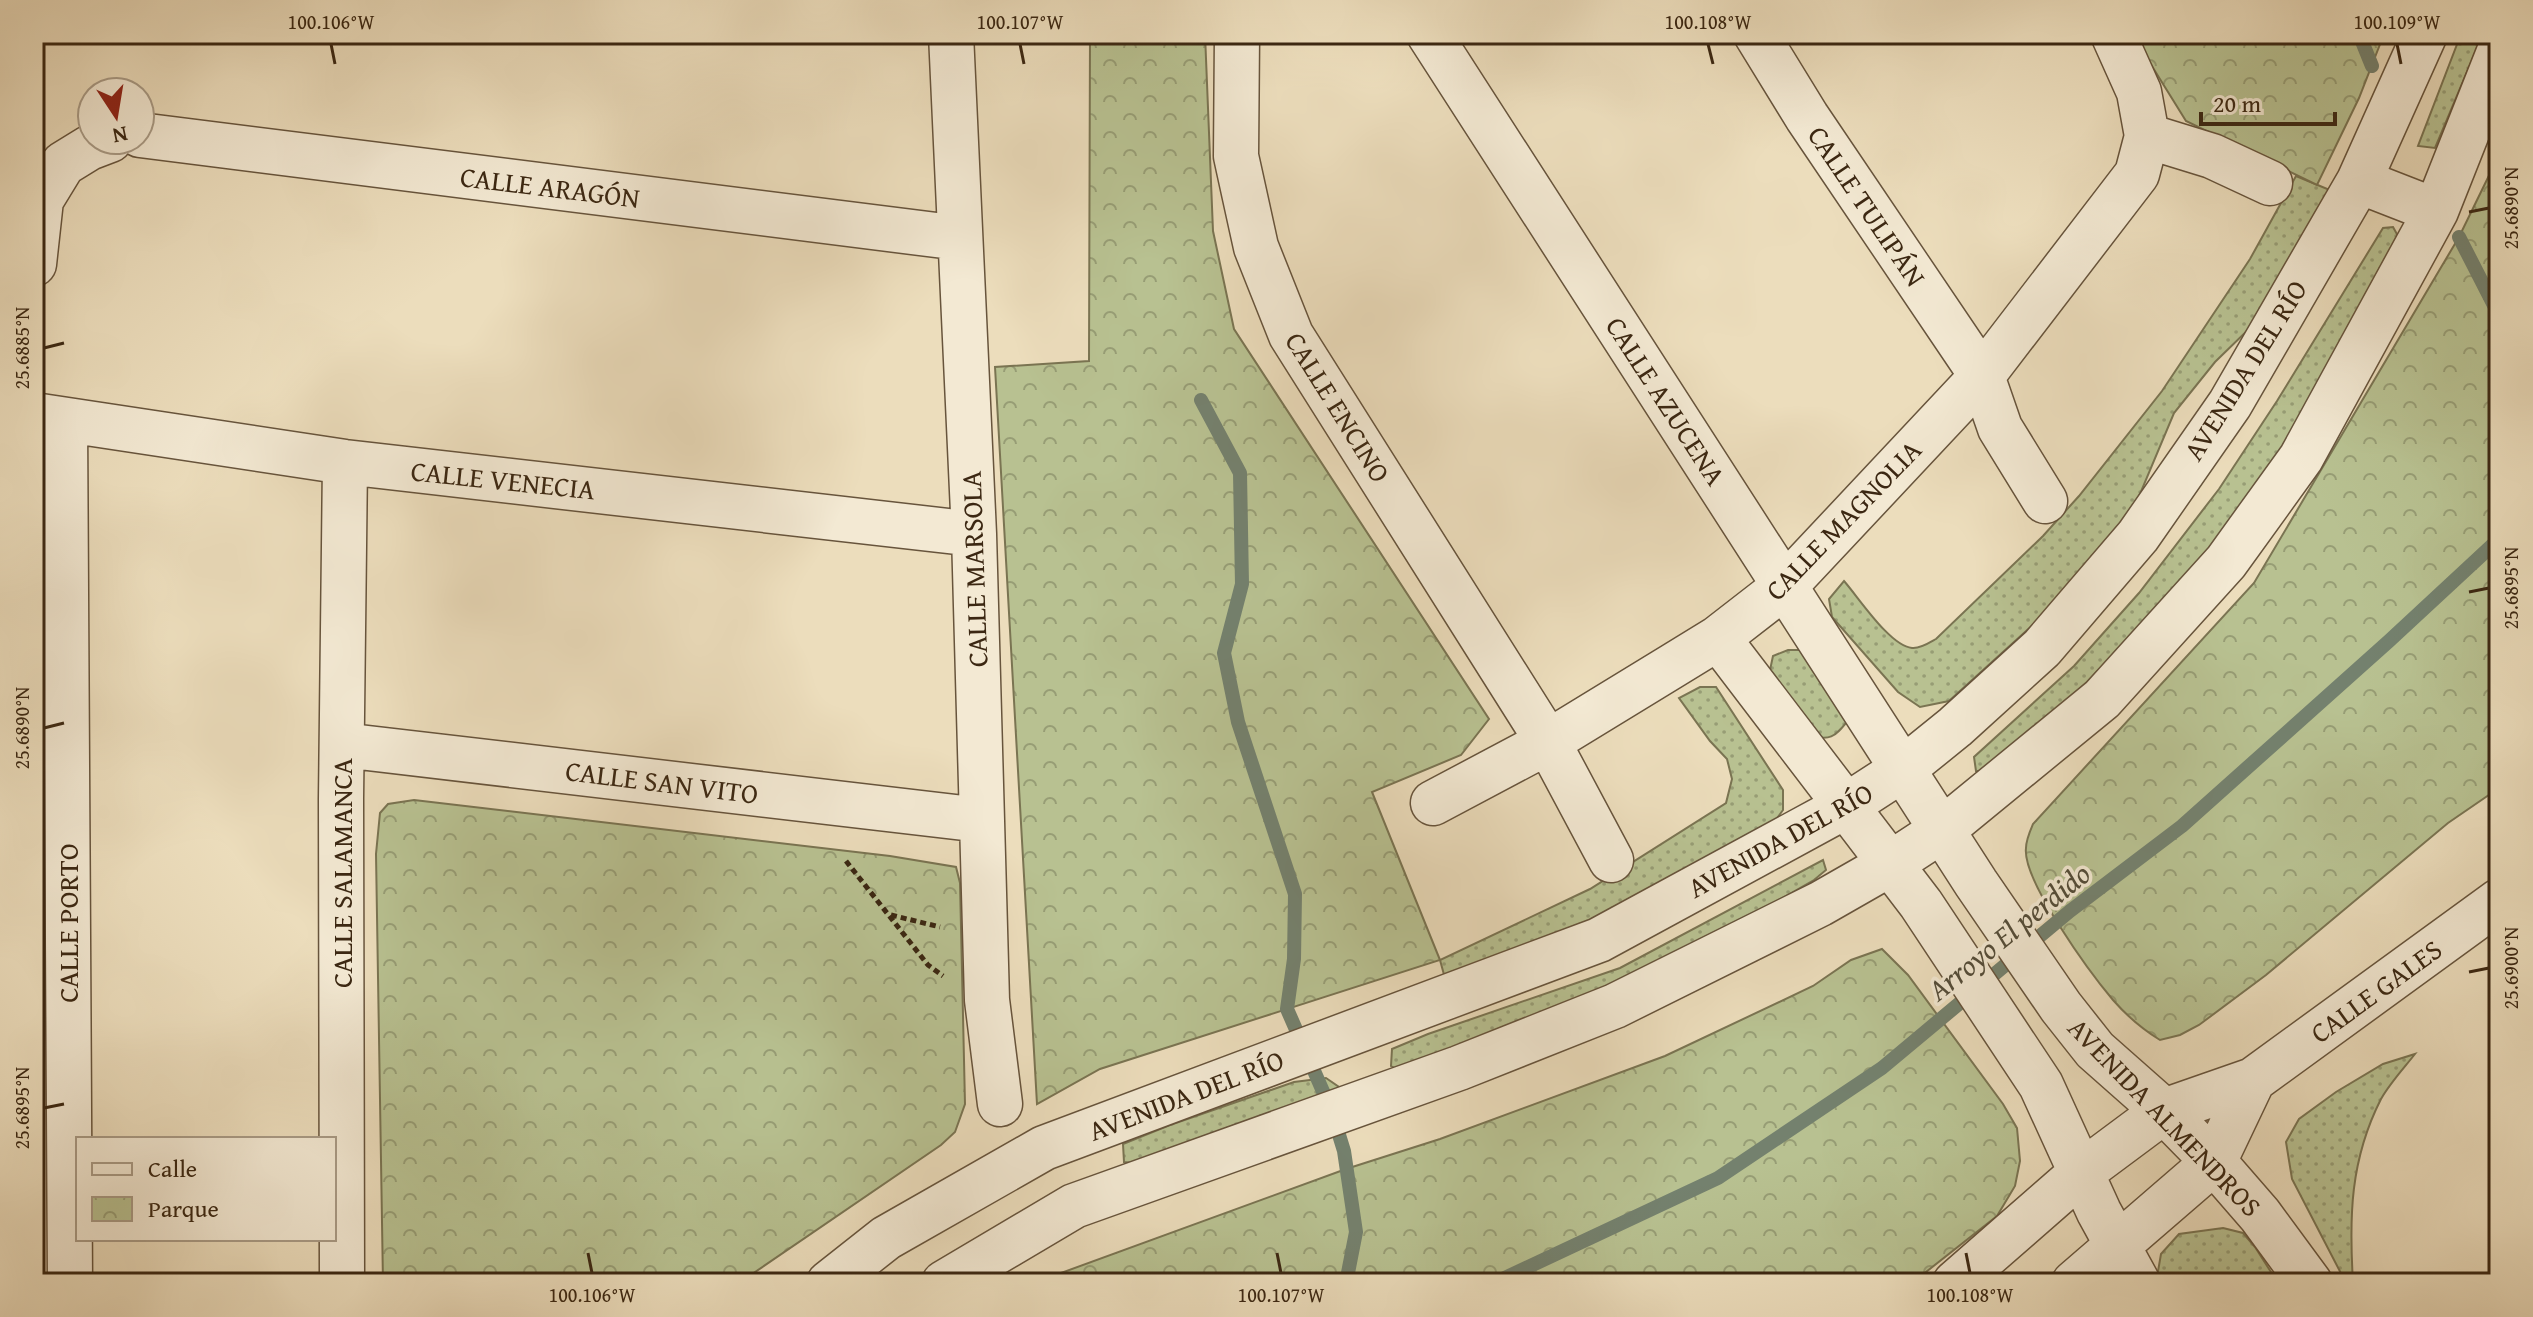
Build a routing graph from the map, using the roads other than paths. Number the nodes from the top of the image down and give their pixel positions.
1 (951, 34) edge
2 (1237, 34) edge
3 (1429, 34) edge
4 (1756, 34) edge
5 (2113, 34) edge
6 (2425, 34) edge
7 (2499, 52) edge
8 (156, 137) edge
9 (2142, 155) junction
10 (76, 156) edge
11 (2359, 181) junction
12 (2270, 183) dead end
13 (2436, 211) junction
14 (960, 238) junction
15 (34, 264) edge
16 (1982, 376) junction
17 (50, 417) edge
18 (345, 462) junction
19 (2045, 501) dead end
20 (974, 534) junction
21 (1785, 586) junction
22 (1718, 638) junction
23 (1548, 742) junction
24 (342, 745) junction
25 (1903, 769) junction
26 (1433, 803) dead end
27 (1846, 806) junction
28 (981, 820) junction
29 (1942, 830) junction
30 (1611, 860) dead end
31 (1890, 864) junction
32 (2499, 901) edge
33 (1342, 1036) junction
34 (2253, 1080) junction
35 (1370, 1099) junction
36 (1000, 1104) dead end
37 (2164, 1111) junction
38 (1044, 1148) junction
39 (2214, 1162) junction
40 (2082, 1172) junction
41 (1074, 1206) junction
42 (2128, 1265) edge
43 (70, 1283) edge
44 (342, 1283) edge
45 (829, 1283) edge
46 (944, 1283) edge
47 (1955, 1283) edge
48 (2074, 1283) edge
49 (2310, 1283) edge

1 - 14 street, CALLE MARSOLA
2 - 23 street, CALLE ENCINO
3 - 21 street, CALLE AZUCENA
4 - 16 street, CALLE TULIPÁN
5 - 9 street
6 - 11 street, AVENIDA DEL RÍO
7 - 13 street
8 - 14 street, CALLE ARAGÓN
9 - 12 street
9 - 16 street, CALLE MAGNOLIA
10 - 15 street
11 - 13 street
11 - 25 street, AVENIDA DEL RÍO
13 - 29 street
14 - 20 street, CALLE MARSOLA
16 - 19 street, CALLE TULIPÁN
16 - 21 street, CALLE MAGNOLIA
17 - 18 street, CALLE VENECIA
17 - 43 street, CALLE PORTO
18 - 20 street, CALLE VENECIA
18 - 24 street, CALLE SALAMANCA
20 - 28 street, CALLE MARSOLA
21 - 22 street, CALLE MAGNOLIA
21 - 25 street, CALLE AZUCENA
22 - 23 street, CALLE MAGNOLIA
22 - 27 street
23 - 26 street, CALLE MAGNOLIA
23 - 30 street, CALLE ENCINO
24 - 28 street, CALLE SAN VITO
24 - 44 street, CALLE SALAMANCA
25 - 27 street, AVENIDA DEL RÍO
25 - 29 street, CALLE AZUCENA
27 - 31 street
27 - 33 street, AVENIDA DEL RÍO
28 - 36 street, CALLE MARSOLA
29 - 31 street
29 - 37 street, AVENIDA ALMENDROS
31 - 35 street
31 - 40 street
32 - 34 street, CALLE GALES
33 - 35 street
33 - 38 street, AVENIDA DEL RÍO
34 - 37 street, CALLE GALES
34 - 39 street, CALLE GALES
35 - 41 street
37 - 39 street, AVENIDA ALMENDROS
37 - 40 street, CALLE GALES
38 - 41 street
38 - 45 street, AVENIDA DEL RÍO
39 - 42 street, CALLE GALES
39 - 49 street, AVENIDA ALMENDROS
40 - 42 street
40 - 47 street, CALLE GALES
41 - 46 street
42 - 48 street, CALLE GALES

